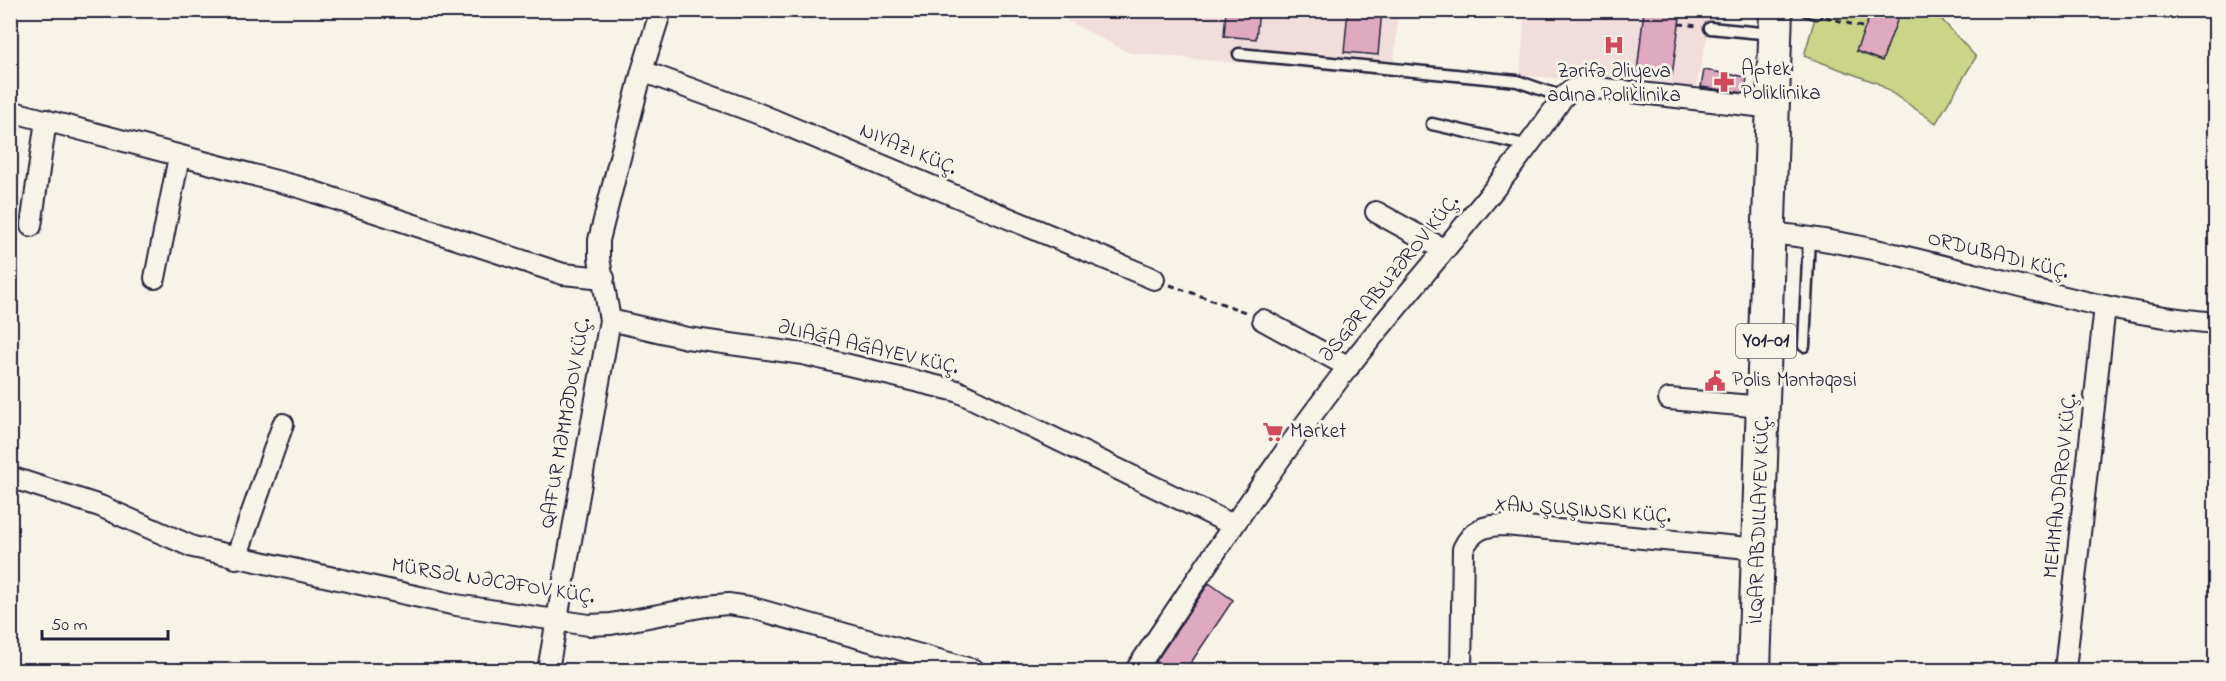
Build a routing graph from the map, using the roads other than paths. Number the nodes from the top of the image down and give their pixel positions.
1 (661, 10) edge
2 (1776, 22) edge
3 (1710, 28) road end
4 (1239, 54) dead end
5 (642, 71) junction
6 (1563, 97) junction
7 (1773, 108) junction
8 (10, 111) edge
9 (46, 120) junction
10 (1432, 124) dead end
11 (1529, 146) junction
12 (179, 157) junction
13 (1376, 212) dead end
14 (31, 226) dead end
15 (1770, 233) junction
16 (1809, 237) junction
17 (1443, 249) junction
18 (155, 278) dead end
19 (604, 278) junction
20 (1154, 279) road end
21 (2105, 306) junction
22 (610, 320) junction
23 (1263, 320) road end
24 (2216, 323) edge
25 (1804, 346) dead end
26 (1349, 367) junction
27 (1669, 399) dead end
28 (1764, 407) junction
29 (283, 424) dead end
30 (10, 477) edge
31 (1233, 525) junction
32 (1759, 549) junction
33 (236, 558) junction
34 (557, 620) junction
35 (548, 670) edge
36 (974, 670) edge
37 (1136, 670) edge
38 (1461, 670) edge
39 (1754, 670) edge
40 (2065, 670) edge

1 - 5 street, QAFUR MƏMMƏDOV KÜÇ.
2 - 3 lane
2 - 7 main road, İLQAR ABDILLAYEV KÜÇ. / Y01-01
4 - 6 lane
5 - 19 street, QAFUR MƏMMƏDOV KÜÇ.
5 - 20 street, NIYAZI KÜÇ.
6 - 7 street
6 - 11 street, ƏSGƏR ABUZƏROV KÜÇ.
7 - 15 main road, İLQAR ABDILLAYEV KÜÇ. / Y01-01
8 - 9 street
9 - 12 street
9 - 14 street
10 - 11 lane
11 - 17 street, ƏSGƏR ABUZƏROV KÜÇ.
12 - 18 street
12 - 19 street
13 - 17 street
15 - 16 street, ORDUBADI KÜÇ.
15 - 28 main road, İLQAR ABDILLAYEV KÜÇ. / Y01-01
16 - 21 street, ORDUBADI KÜÇ.
16 - 25 lane
17 - 26 street, ƏSGƏR ABUZƏROV KÜÇ.
19 - 22 street, QAFUR MƏMMƏDOV KÜÇ.
21 - 24 street, ORDUBADI KÜÇ.
21 - 40 street, MEHMANDAROV KÜÇ.
22 - 31 street, ƏLIAĞA AĞAYEV KÜÇ.
22 - 34 street, QAFUR MƏMMƏDOV KÜÇ.
23 - 26 street
26 - 31 street, ƏSGƏR ABUZƏROV KÜÇ.
27 - 28 street
28 - 32 main road, İLQAR ABDILLAYEV KÜÇ. / Y01-01
29 - 33 street
30 - 33 street, MÜRSƏL NƏCƏFOV KÜÇ.
31 - 37 street, ƏSGƏR ABUZƏROV KÜÇ.
32 - 38 street, XAN ŞUŞINSKI KÜÇ.
32 - 39 main road, İLQAR ABDILLAYEV KÜÇ. / Y01-01
33 - 34 street, MÜRSƏL NƏCƏFOV KÜÇ.
34 - 35 street, QAFUR MƏMMƏDOV KÜÇ.
34 - 36 street, MÜRSƏL NƏCƏFOV KÜÇ.

